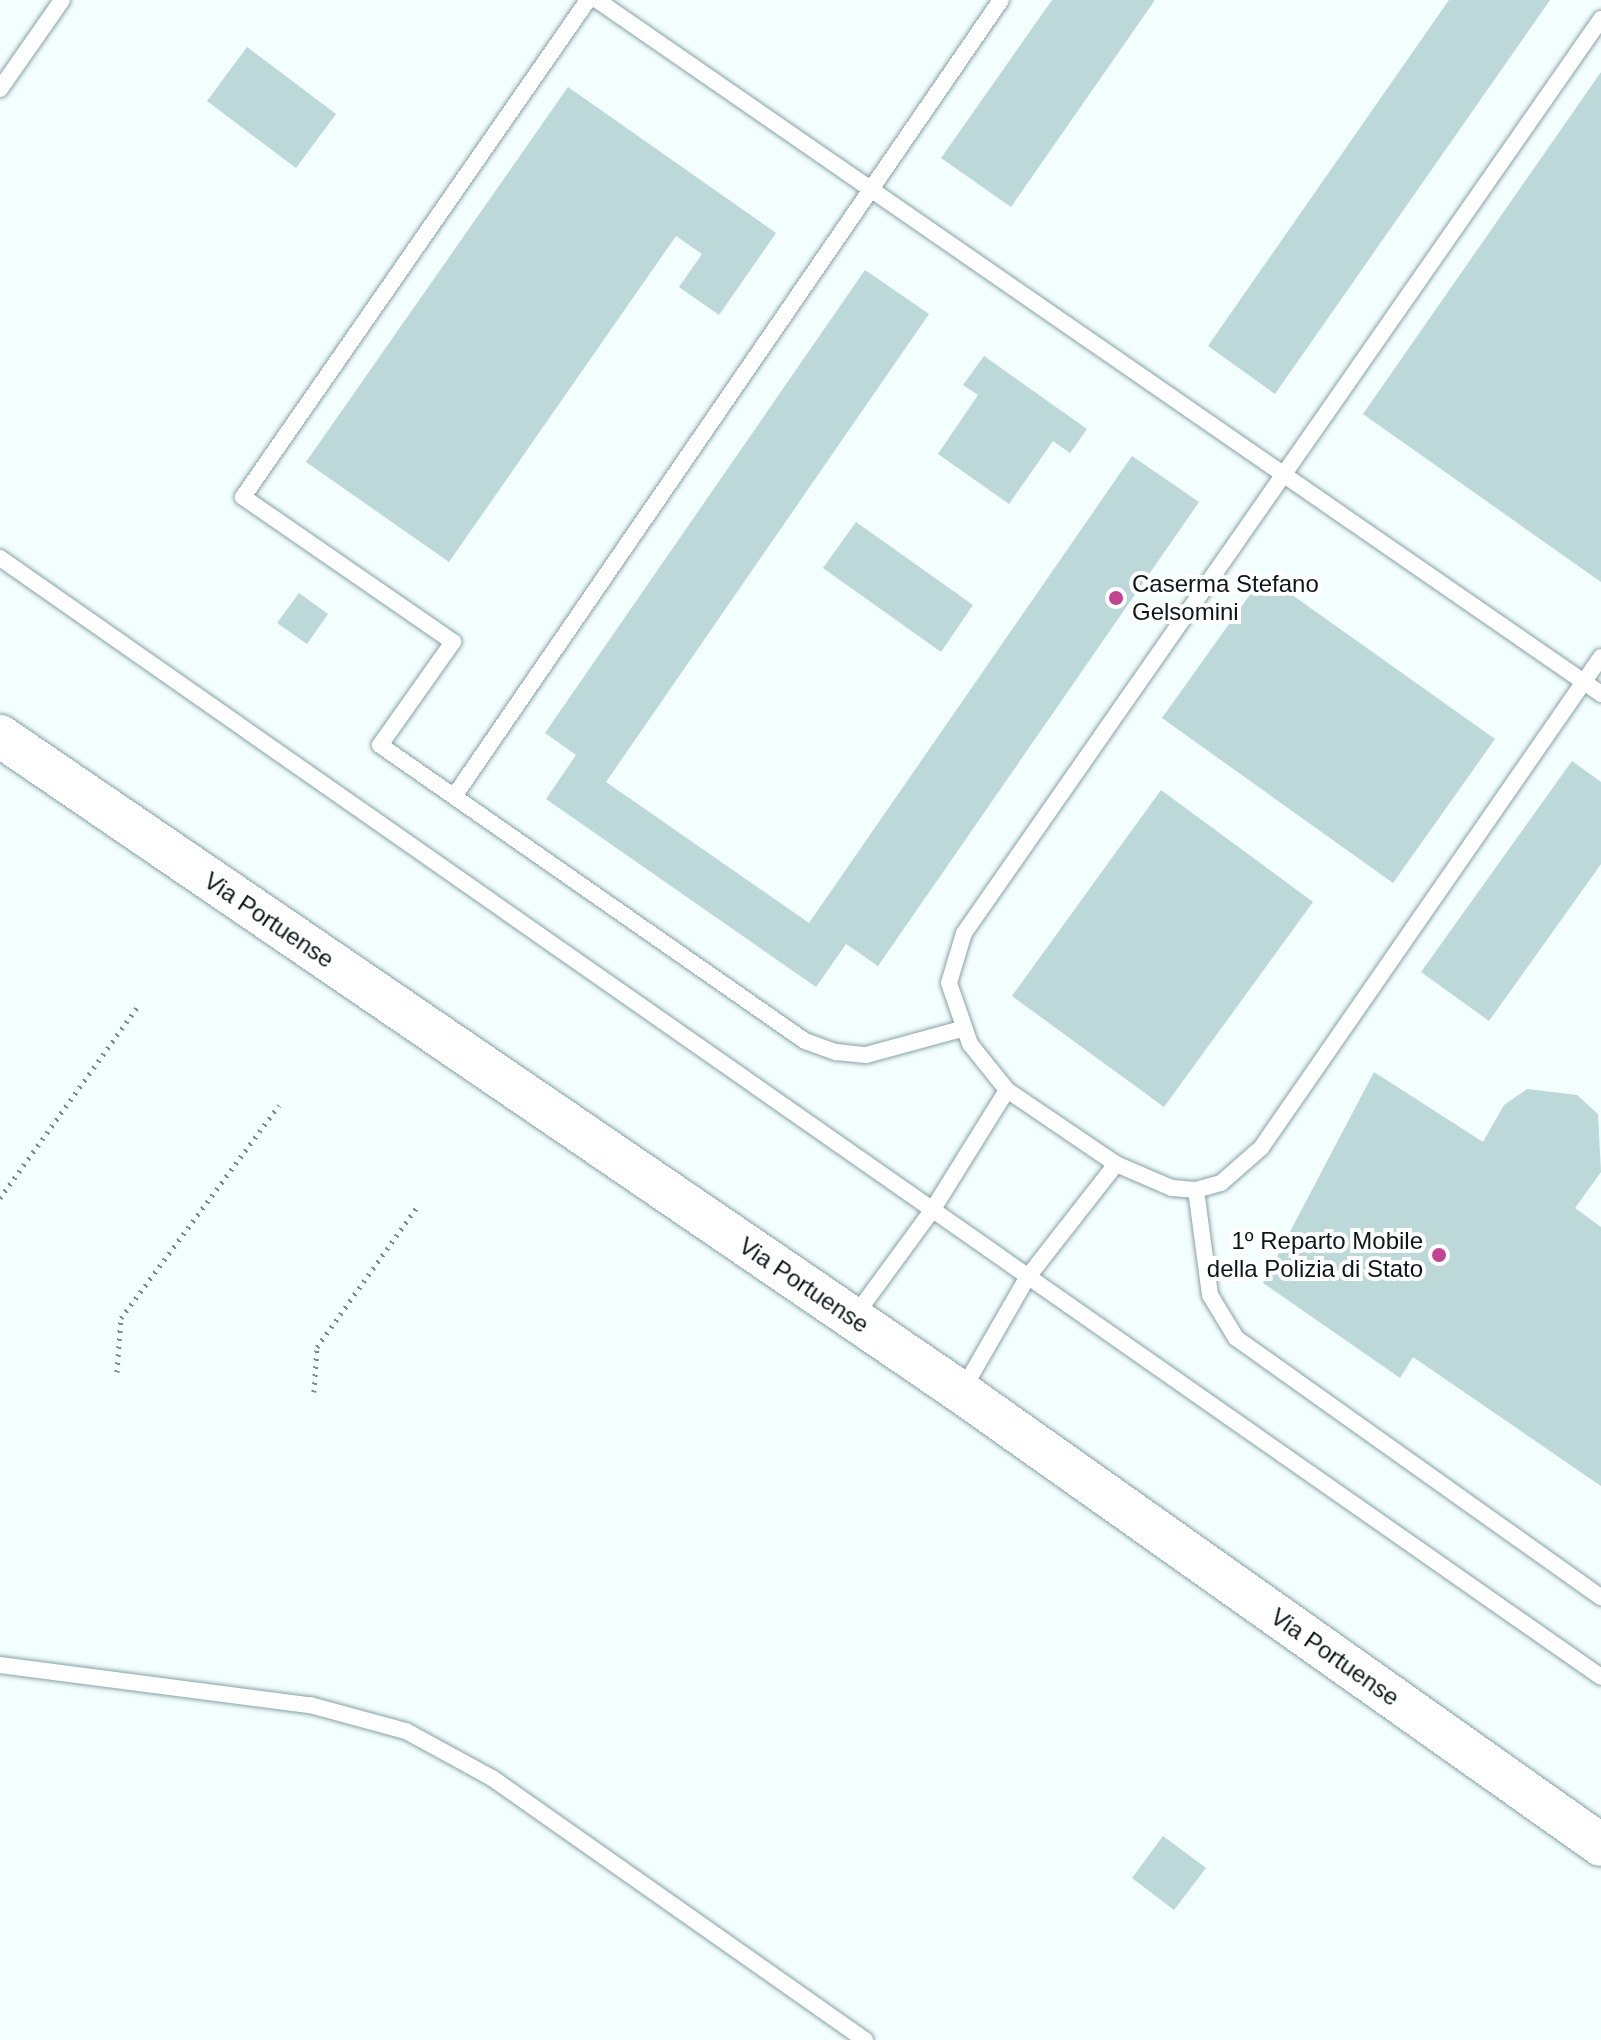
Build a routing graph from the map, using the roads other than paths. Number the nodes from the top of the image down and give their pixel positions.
1 (62, 0) edge
2 (588, 0) edge
3 (597, 0) edge
4 (1001, 0) edge
5 (1601, 19) edge
6 (0, 89) edge
7 (869, 188) junction
8 (1283, 474) junction
9 (0, 558) edge
10 (1601, 657) edge
11 (1583, 681) junction
12 (1601, 694) edge
13 (0, 736) edge
14 (455, 795) junction
15 (962, 1029) junction
16 (1007, 1090) junction
17 (1116, 1164) junction
18 (1196, 1190) junction
19 (933, 1209) junction
20 (1027, 1278) junction
21 (853, 1319) junction
22 (961, 1392) junction
23 (1601, 1597) edge
24 (0, 1665) edge
25 (1601, 1677) edge
26 (1601, 1845) edge
27 (865, 2040) edge

1 - 6 lane
2 - 14 lane
3 - 7 lane
4 - 7 lane
5 - 8 lane
7 - 8 lane
7 - 14 lane
8 - 11 lane
8 - 15 lane
9 - 19 lane
10 - 11 lane
11 - 12 lane
11 - 18 lane
13 - 21 street, Via Portuense
14 - 15 lane
15 - 16 lane
16 - 17 lane
16 - 19 lane
17 - 18 lane
17 - 20 lane
18 - 23 lane
19 - 20 lane
19 - 21 lane
20 - 22 lane
20 - 25 lane
21 - 22 street, Via Portuense
22 - 26 street, Via Portuense
24 - 27 lane

